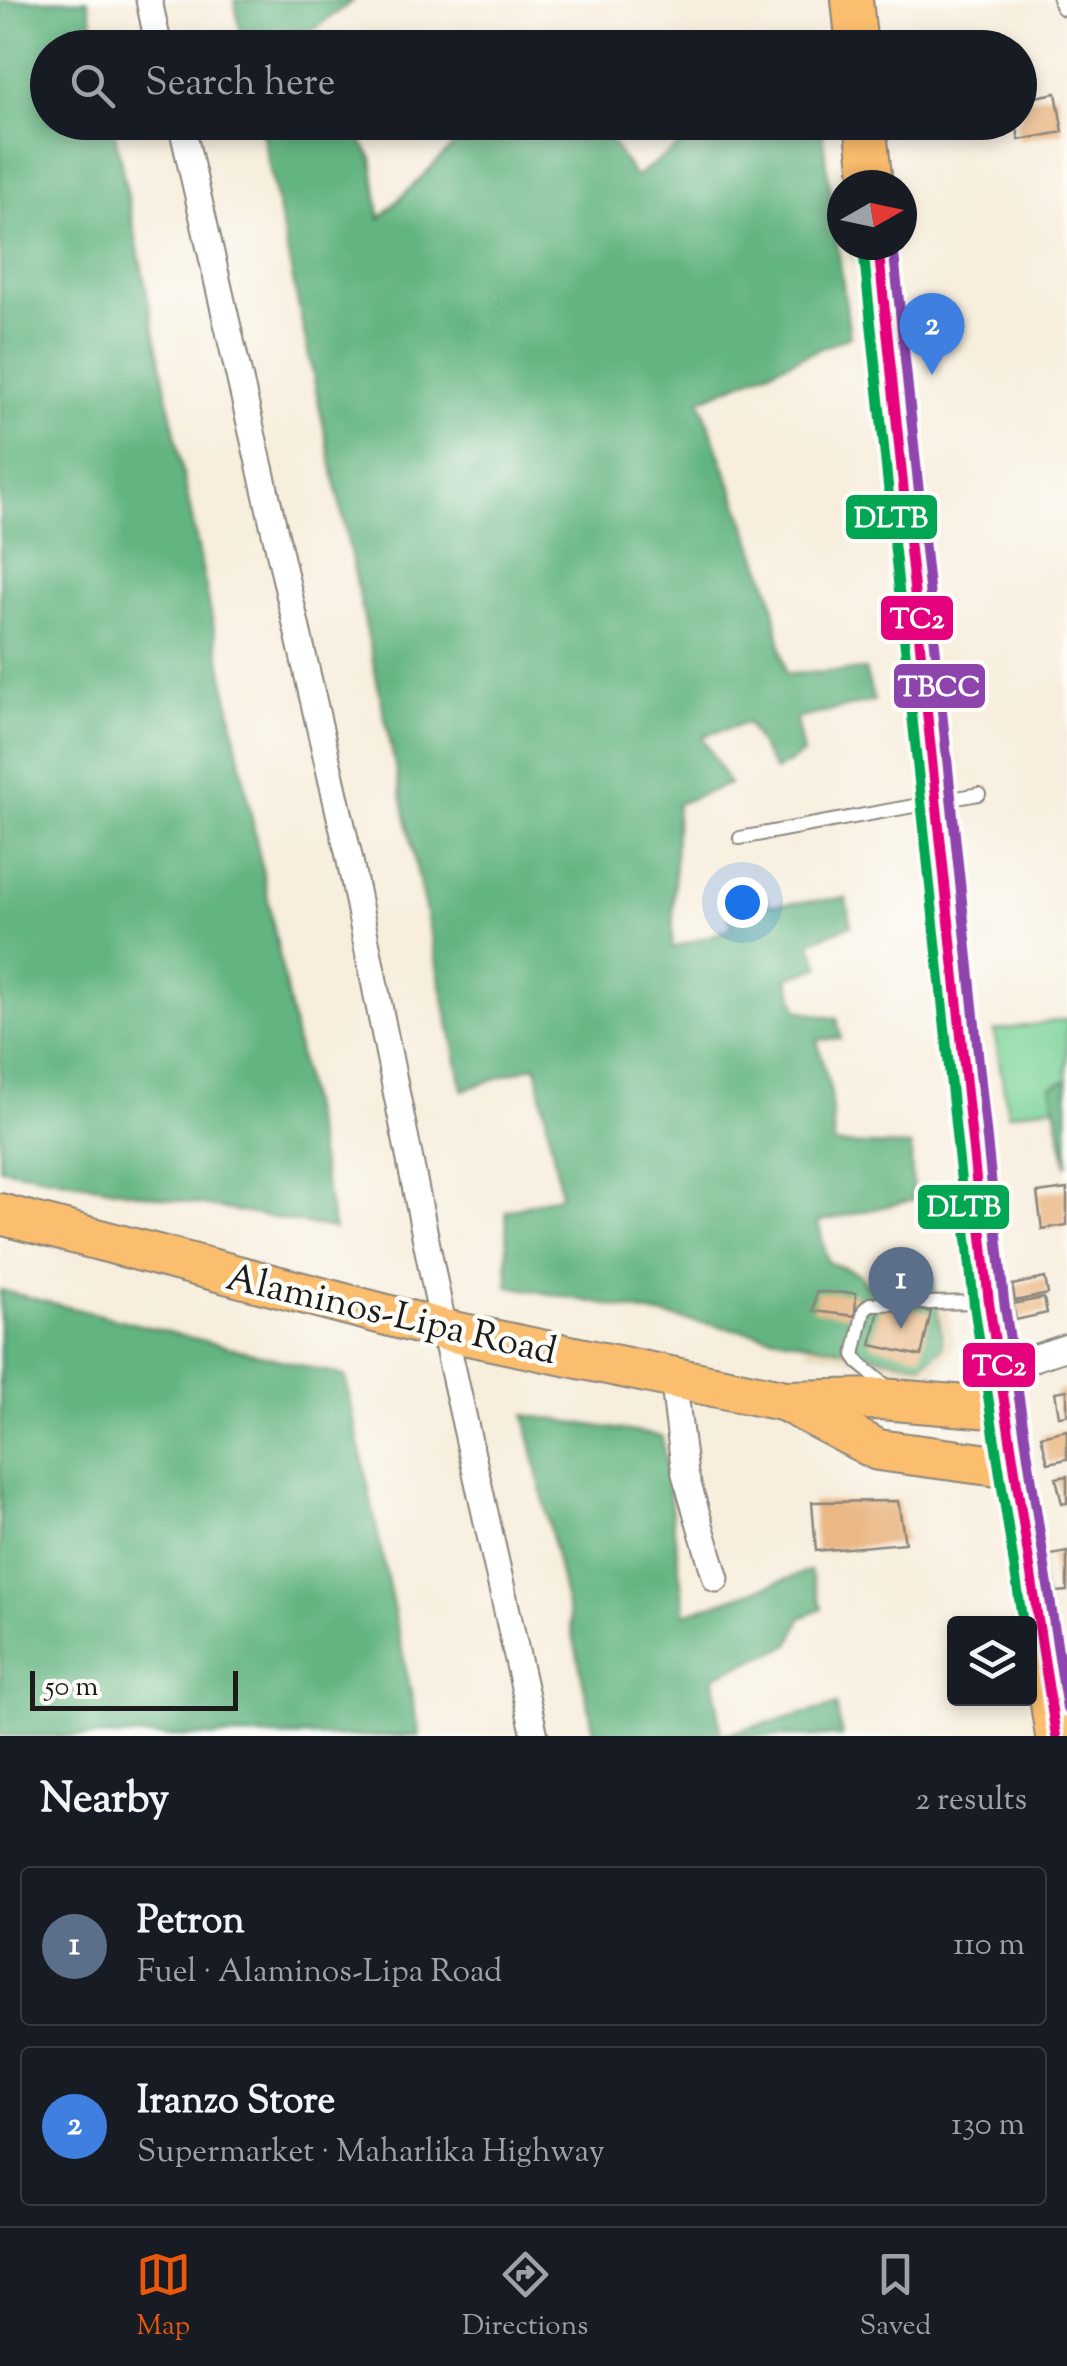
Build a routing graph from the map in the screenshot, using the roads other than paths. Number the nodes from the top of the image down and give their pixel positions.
1 (150, 0) edge
2 (852, 0) edge
3 (156, 30) edge
4 (855, 30) edge
5 (184, 140) edge
6 (867, 140) edge
7 (870, 170) edge
8 (880, 260) edge
9 (979, 794) dead end
10 (938, 803) junction
11 (740, 838) dead end
12 (0, 1214) edge
13 (989, 1302) junction
14 (444, 1330) junction
15 (1067, 1347) edge
16 (674, 1377) junction
17 (1001, 1389) junction
18 (903, 1400) junction
19 (786, 1401) junction
20 (1012, 1468) junction
21 (716, 1579) dead end
22 (535, 1736) edge
23 (1056, 1736) edge

1 - 3 street
2 - 4 main road
5 - 14 street
6 - 7 main road
8 - 10 main road
9 - 10 lane
10 - 11 lane
10 - 13 main road
12 - 14 main road, Alaminos-Lipa Road
13 - 17 main road
13 - 18 lane
14 - 16 main road, Alaminos-Lipa Road
14 - 22 street
15 - 17 street
16 - 19 main road, Alaminos-Lipa Road
16 - 21 street
17 - 18 main road, Alaminos-Lipa Road
17 - 20 main road
18 - 19 main road, Alaminos-Lipa Road
19 - 20 main road, Alaminos-Lipa Road
20 - 23 main road

